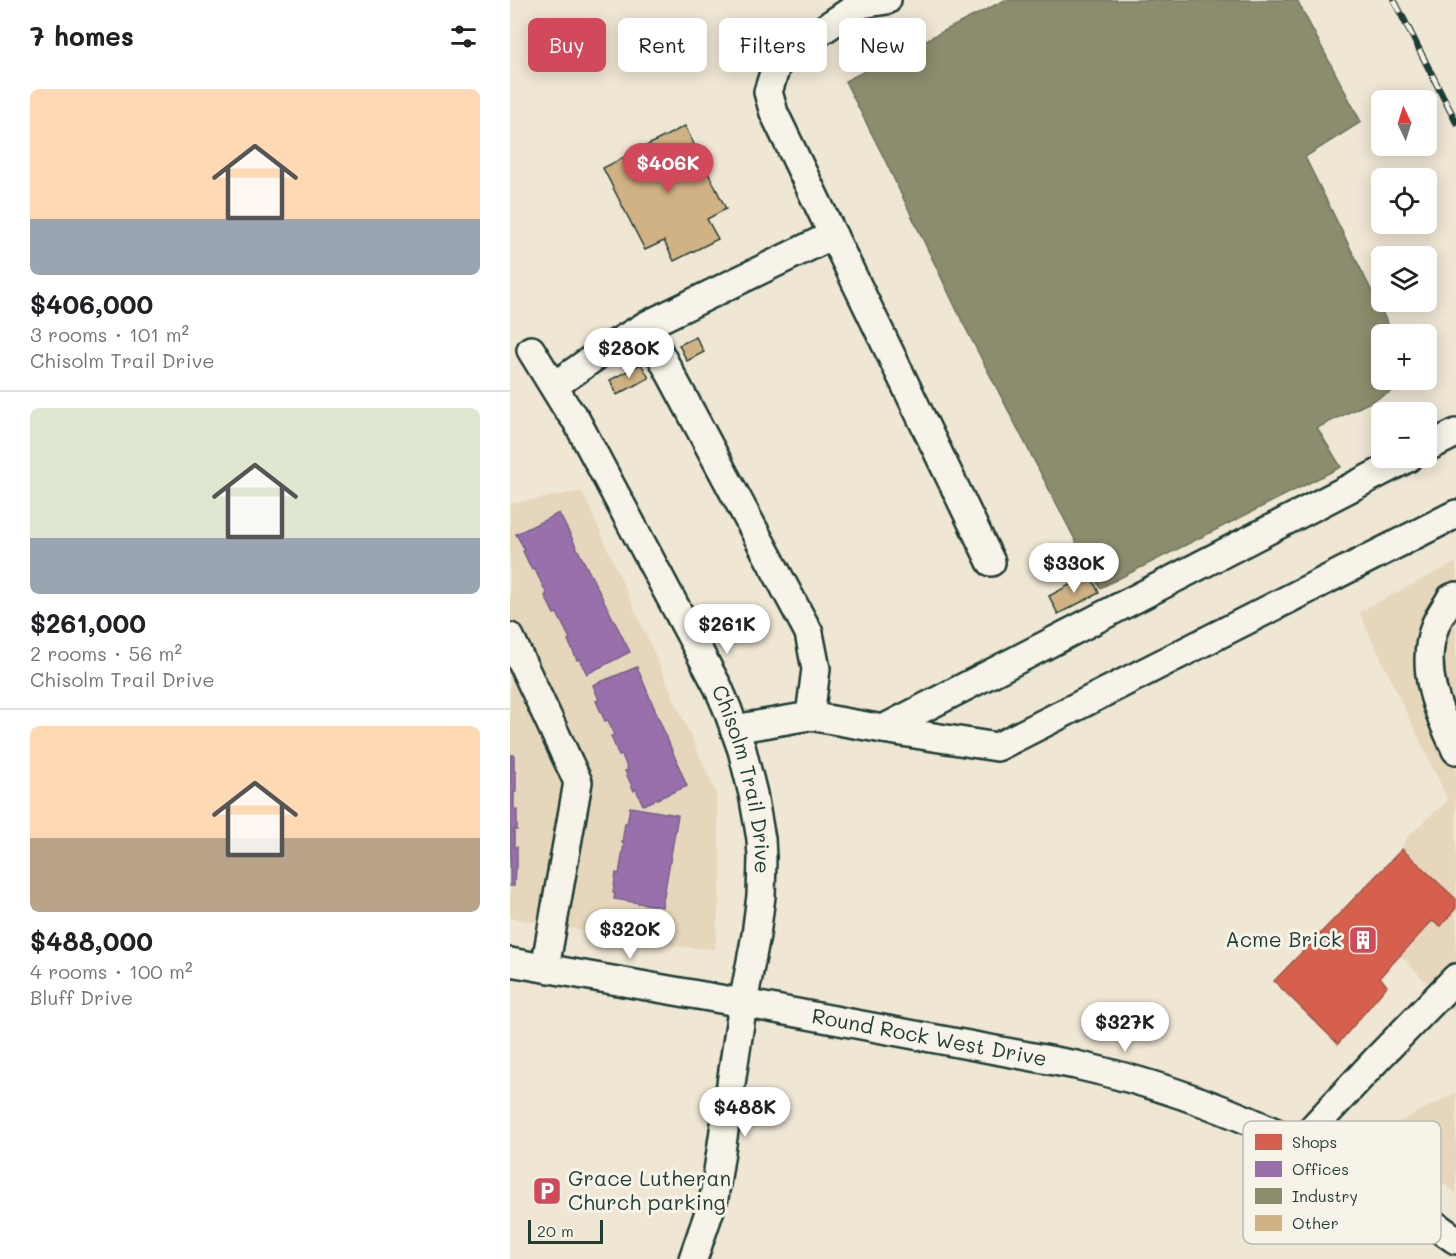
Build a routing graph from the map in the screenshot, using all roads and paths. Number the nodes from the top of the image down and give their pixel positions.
1 (887, 0) edge
2 (833, 236) junction
3 (645, 326) junction
4 (531, 350) dead end
5 (554, 386) junction
6 (1456, 433) edge
7 (1437, 442) edge
8 (1389, 468) edge
9 (1456, 514) edge
10 (991, 562) dead end
11 (1456, 596) edge
12 (510, 637) edge
13 (810, 716) junction
14 (734, 729) junction
15 (883, 729) junction
16 (1456, 750) edge
17 (510, 962) edge
18 (545, 968) junction
19 (1456, 978) edge
20 (742, 1003) junction
21 (1249, 1121) edge
22 (1319, 1121) edge
23 (1441, 1229) edge
24 (1456, 1240) edge
25 (693, 1259) edge

1 - 2 street
2 - 3 street
2 - 10 street
3 - 5 street
3 - 13 street
4 - 5 street, Chisolm Trail Drive
5 - 14 street, Chisolm Trail Drive
6 - 7 street
8 - 15 street
9 - 15 street
11 - 16 street
12 - 18 street
13 - 14 street
13 - 15 street
14 - 20 street, Chisolm Trail Drive
17 - 18 street, Round Rock West Drive
18 - 20 street, Round Rock West Drive
19 - 22 street
20 - 21 street, Round Rock West Drive
20 - 25 street, Chisolm Trail Drive
23 - 24 street, Round Rock West Drive

